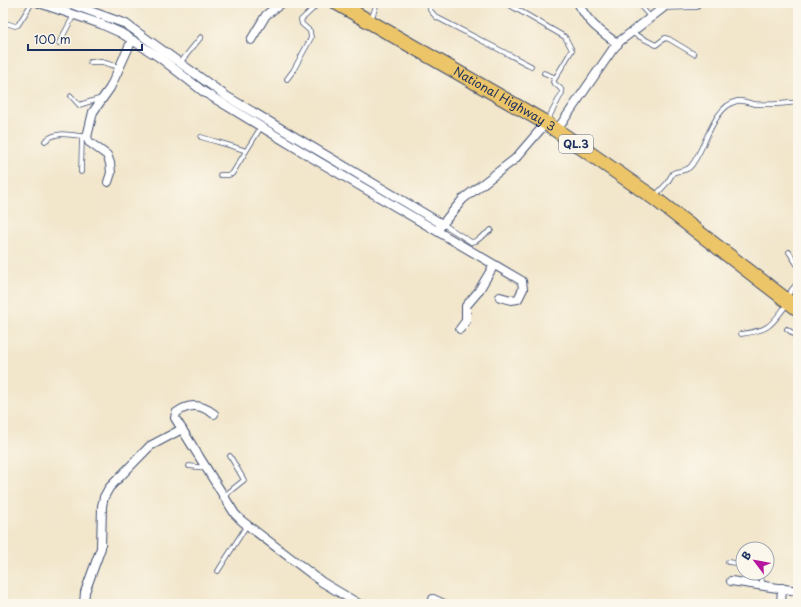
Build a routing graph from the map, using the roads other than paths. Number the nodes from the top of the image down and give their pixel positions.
1 (32, 3) edge
2 (39, 3) edge
3 (70, 3) edge
4 (282, 3) edge
5 (319, 3) edge
6 (337, 3) edge
7 (377, 3) edge
8 (431, 3) edge
9 (506, 3) edge
10 (578, 3) edge
11 (638, 3) edge
12 (665, 6) edge
13 (696, 7) dead end
14 (74, 15) junction
15 (651, 19) junction
16 (3, 22) edge
17 (370, 22) junction
18 (632, 33) junction
19 (201, 37) dead end
20 (132, 40) junction
21 (252, 40) dead end
22 (59, 43) dead end
23 (618, 44) junction
24 (694, 54) dead end
25 (90, 62) dead end
26 (180, 63) junction
27 (531, 66) dead end
28 (119, 67) junction
29 (544, 73) dead end
30 (554, 77) junction
31 (287, 79) dead end
32 (71, 96) dead end
33 (104, 97) junction
34 (798, 102) edge
35 (262, 127) junction
36 (551, 127) junction
37 (85, 137) junction
38 (201, 137) dead end
39 (45, 140) dead end
40 (246, 151) junction
41 (319, 157) junction
42 (81, 172) dead end
43 (220, 174) dead end
44 (108, 182) dead end
45 (654, 198) junction
46 (440, 228) junction
47 (491, 230) dead end
48 (789, 252) dead end
49 (494, 265) junction
50 (798, 266) edge
51 (798, 282) edge
52 (500, 297) dead end
53 (791, 303) edge
54 (460, 329) dead end
55 (787, 329) dead end
56 (741, 334) dead end
57 (798, 337) edge
58 (214, 414) dead end
59 (182, 429) junction
60 (230, 456) dead end
61 (189, 466) dead end
62 (207, 468) junction
63 (224, 496) junction
64 (247, 526) junction
65 (728, 562) dead end
66 (735, 563) edge
67 (218, 571) dead end
68 (731, 581) dead end
69 (762, 581) edge
70 (763, 585) junction
71 (782, 588) junction
72 (798, 591) edge
73 (433, 599) dead end
74 (84, 604) edge
75 (359, 604) edge
76 (444, 604) edge
77 (780, 604) edge

1 - 16 lane
2 - 14 street
3 - 26 street
4 - 21 street
5 - 31 lane
6 - 17 highway, National Highway 3 / QL.3
7 - 17 lane
8 - 27 lane
9 - 30 lane
10 - 23 street
11 - 15 lane
12 - 13 lane
12 - 15 street
14 - 20 street
14 - 22 lane
15 - 18 street
17 - 36 highway, National Highway 3 / QL.3
18 - 23 street
18 - 24 lane
19 - 26 lane
20 - 28 street
20 - 35 street
23 - 36 street
25 - 28 lane
26 - 41 street
28 - 33 street
29 - 30 lane
30 - 36 lane
32 - 33 lane
33 - 37 street
34 - 45 lane
35 - 40 lane
35 - 41 street
36 - 45 highway, National Highway 3 / QL.3
36 - 46 street
37 - 39 lane
37 - 42 lane
37 - 44 street
38 - 40 lane
40 - 43 lane
41 - 46 street
45 - 53 highway, National Highway 3 / QL.3
46 - 47 lane
46 - 49 street
48 - 50 lane
49 - 52 street
49 - 54 street
51 - 53 lane
53 - 56 lane
55 - 57 lane
58 - 59 street
59 - 62 street
59 - 74 street
60 - 63 lane
61 - 62 lane
62 - 63 street
63 - 64 street
64 - 67 lane
64 - 75 street
65 - 66 lane
68 - 70 street
69 - 70 lane
70 - 71 street
71 - 72 street
71 - 77 street
73 - 76 street

